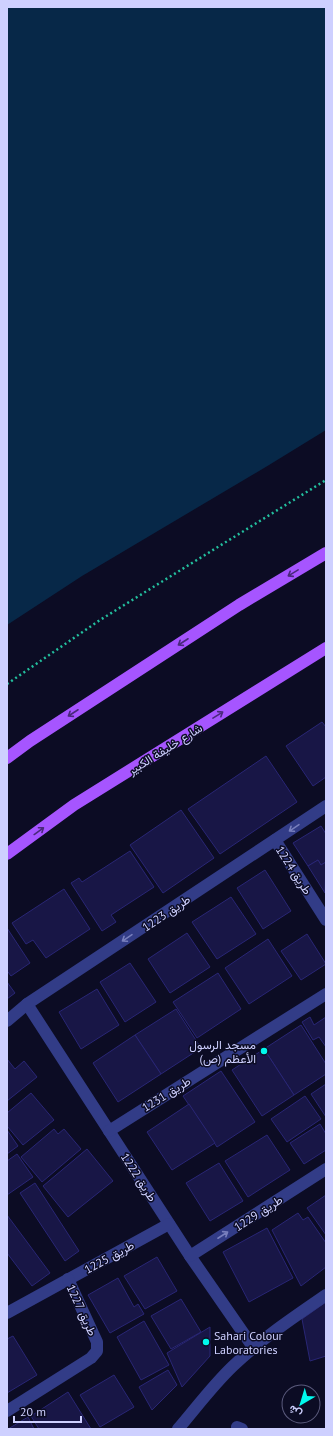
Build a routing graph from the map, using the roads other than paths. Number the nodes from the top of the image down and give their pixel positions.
1 (326, 553) edge
2 (326, 648) edge
3 (7, 758) edge
4 (326, 806) edge
5 (275, 840) junction
6 (7, 854) edge
7 (326, 920) edge
8 (326, 994) edge
9 (28, 1004) junction
10 (7, 1021) edge
11 (108, 1131) junction
12 (326, 1169) edge
13 (169, 1224) junction
14 (190, 1256) junction
15 (68, 1280) junction
16 (326, 1295) edge
17 (7, 1313) edge
18 (253, 1347) junction
19 (7, 1411) edge
20 (178, 1429) edge

1 -> 3 main road
6 -> 2 main road, شارع خليفة الكبير
4 -> 5 street, طريق 1223
5 - 7 street, طريق 1224
5 -> 9 street, طريق 1223
8 - 11 street, طريق 1231
9 - 10 street, طريق 1223
9 - 11 street, طريق 1222
11 - 13 street, طريق 1222
14 -> 12 street, طريق 1229
13 - 14 street, طريق 1222
13 - 15 street, طريق 1225
14 - 18 street, طريق 1222
15 - 17 street, طريق 1225
15 - 19 street, طريق 1227
16 - 18 street
18 - 20 street

